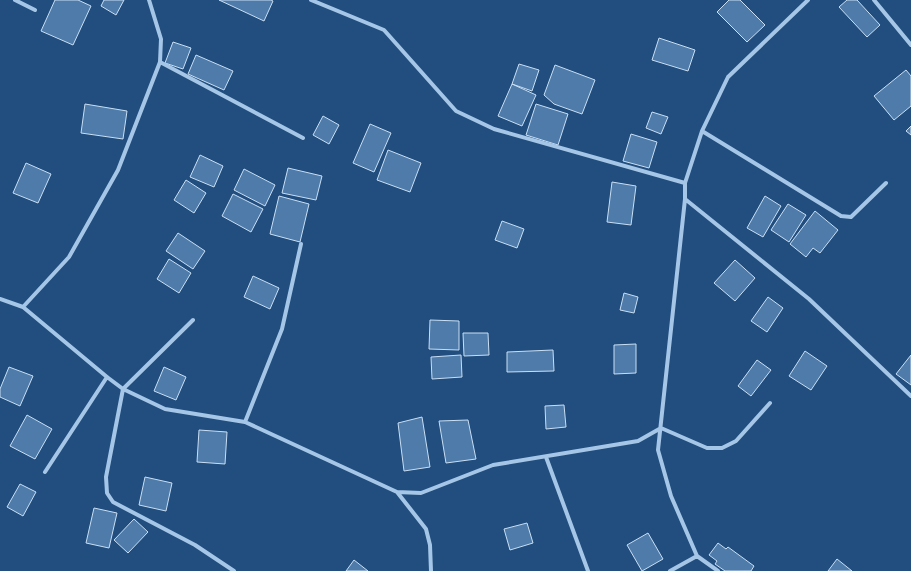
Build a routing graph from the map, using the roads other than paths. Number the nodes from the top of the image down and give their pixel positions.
1 (15, 0) edge
2 (149, 0) edge
3 (311, 0) edge
4 (808, 0) edge
5 (874, 0) edge
6 (35, 10) dead end
7 (911, 45) edge
8 (160, 62) junction
9 (702, 131) junction
10 (303, 138) dead end
11 (685, 183) junction
12 (886, 183) dead end
13 (685, 199) junction
14 (301, 244) dead end
15 (0, 299) edge
16 (23, 307) junction
17 (193, 320) dead end
18 (107, 377) junction
19 (123, 389) junction
20 (911, 396) edge
21 (770, 403) dead end
22 (245, 422) junction
23 (661, 428) junction
24 (546, 457) junction
25 (45, 472) dead end
26 (397, 492) junction
27 (697, 556) junction
28 (234, 571) edge
29 (431, 571) edge
30 (588, 571) edge
31 (670, 571) edge
32 (718, 571) edge

1 - 6 street
2 - 8 street
3 - 11 street
4 - 9 street
5 - 7 street
8 - 10 street
8 - 16 street
9 - 11 street
9 - 12 street
11 - 13 street
13 - 20 street
13 - 23 street
14 - 22 street
15 - 16 street
16 - 18 street
17 - 19 street
18 - 19 street
18 - 25 street
19 - 22 street
19 - 28 street
21 - 23 street
22 - 26 street
23 - 24 street
23 - 27 street
24 - 26 street
24 - 30 street
26 - 29 street
27 - 31 street
27 - 32 street

